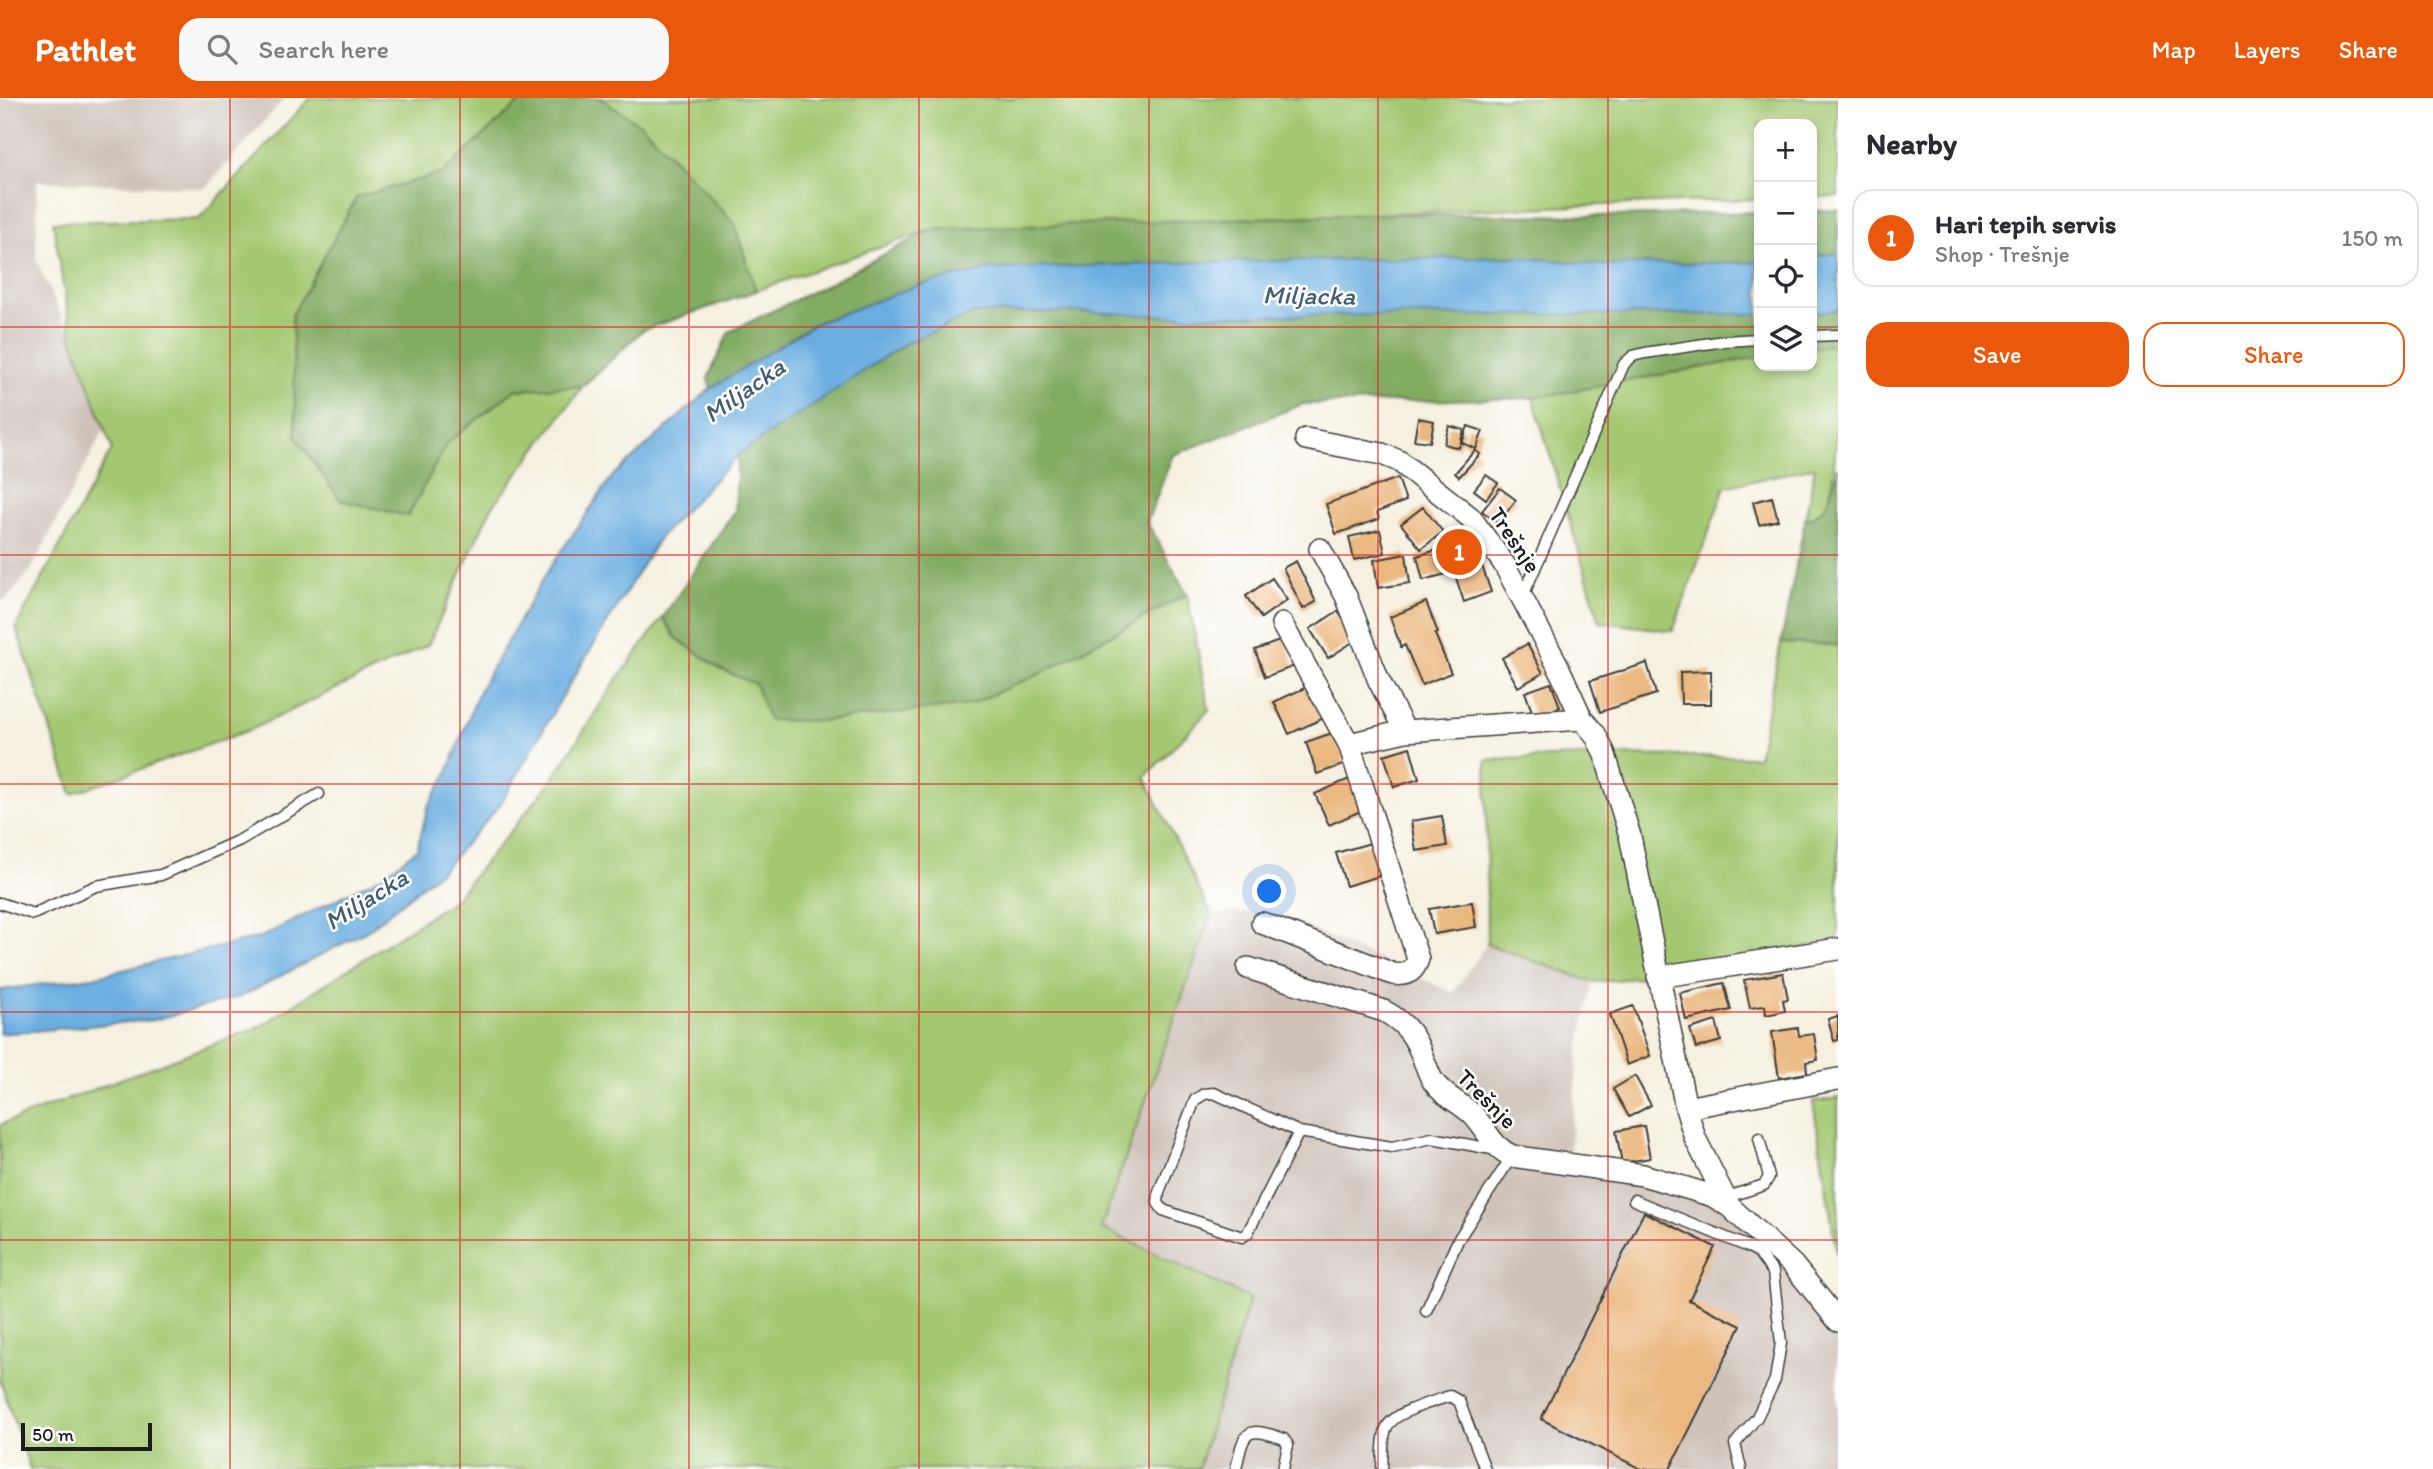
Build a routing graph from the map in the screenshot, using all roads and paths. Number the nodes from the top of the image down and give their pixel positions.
1 (1838, 335) edge
2 (1817, 336) edge
3 (1754, 339) edge
4 (1306, 439) dead end
5 (1320, 549) dead end
6 (1521, 599) junction
7 (1282, 624) dead end
8 (1582, 719) junction
9 (1405, 731) junction
10 (1349, 744) junction
11 (319, 794) dead end
12 (0, 903) edge
13 (1262, 923) dead end
14 (1838, 949) edge
15 (1248, 968) dead end
16 (1658, 977) junction
17 (1838, 1079) edge
18 (1686, 1108) junction
19 (1299, 1132) junction
20 (1759, 1138) dead end
21 (1505, 1153) junction
22 (1634, 1200) dead end
23 (1727, 1202) junction
24 (1426, 1311) dead end
25 (1838, 1321) edge
26 (1236, 1469) edge
27 (1283, 1469) edge
28 (1382, 1469) edge
29 (1485, 1469) edge
30 (1741, 1469) edge

1 - 2 lane
3 - 6 lane
4 - 6 street, Trešnje
5 - 9 street
6 - 8 street, Trešnje
7 - 10 street
8 - 9 street
8 - 16 street, Trešnje
9 - 10 street
10 - 13 street
11 - 12 lane
14 - 16 street
15 - 21 street, Trešnje
16 - 18 street, Trešnje
17 - 18 street
18 - 23 street, Trešnje
19 - 19 lane
19 - 21 lane
20 - 23 lane
21 - 23 street, Trešnje
21 - 24 lane
22 - 30 lane
23 - 25 street, Trešnje
26 - 27 lane
28 - 29 lane

